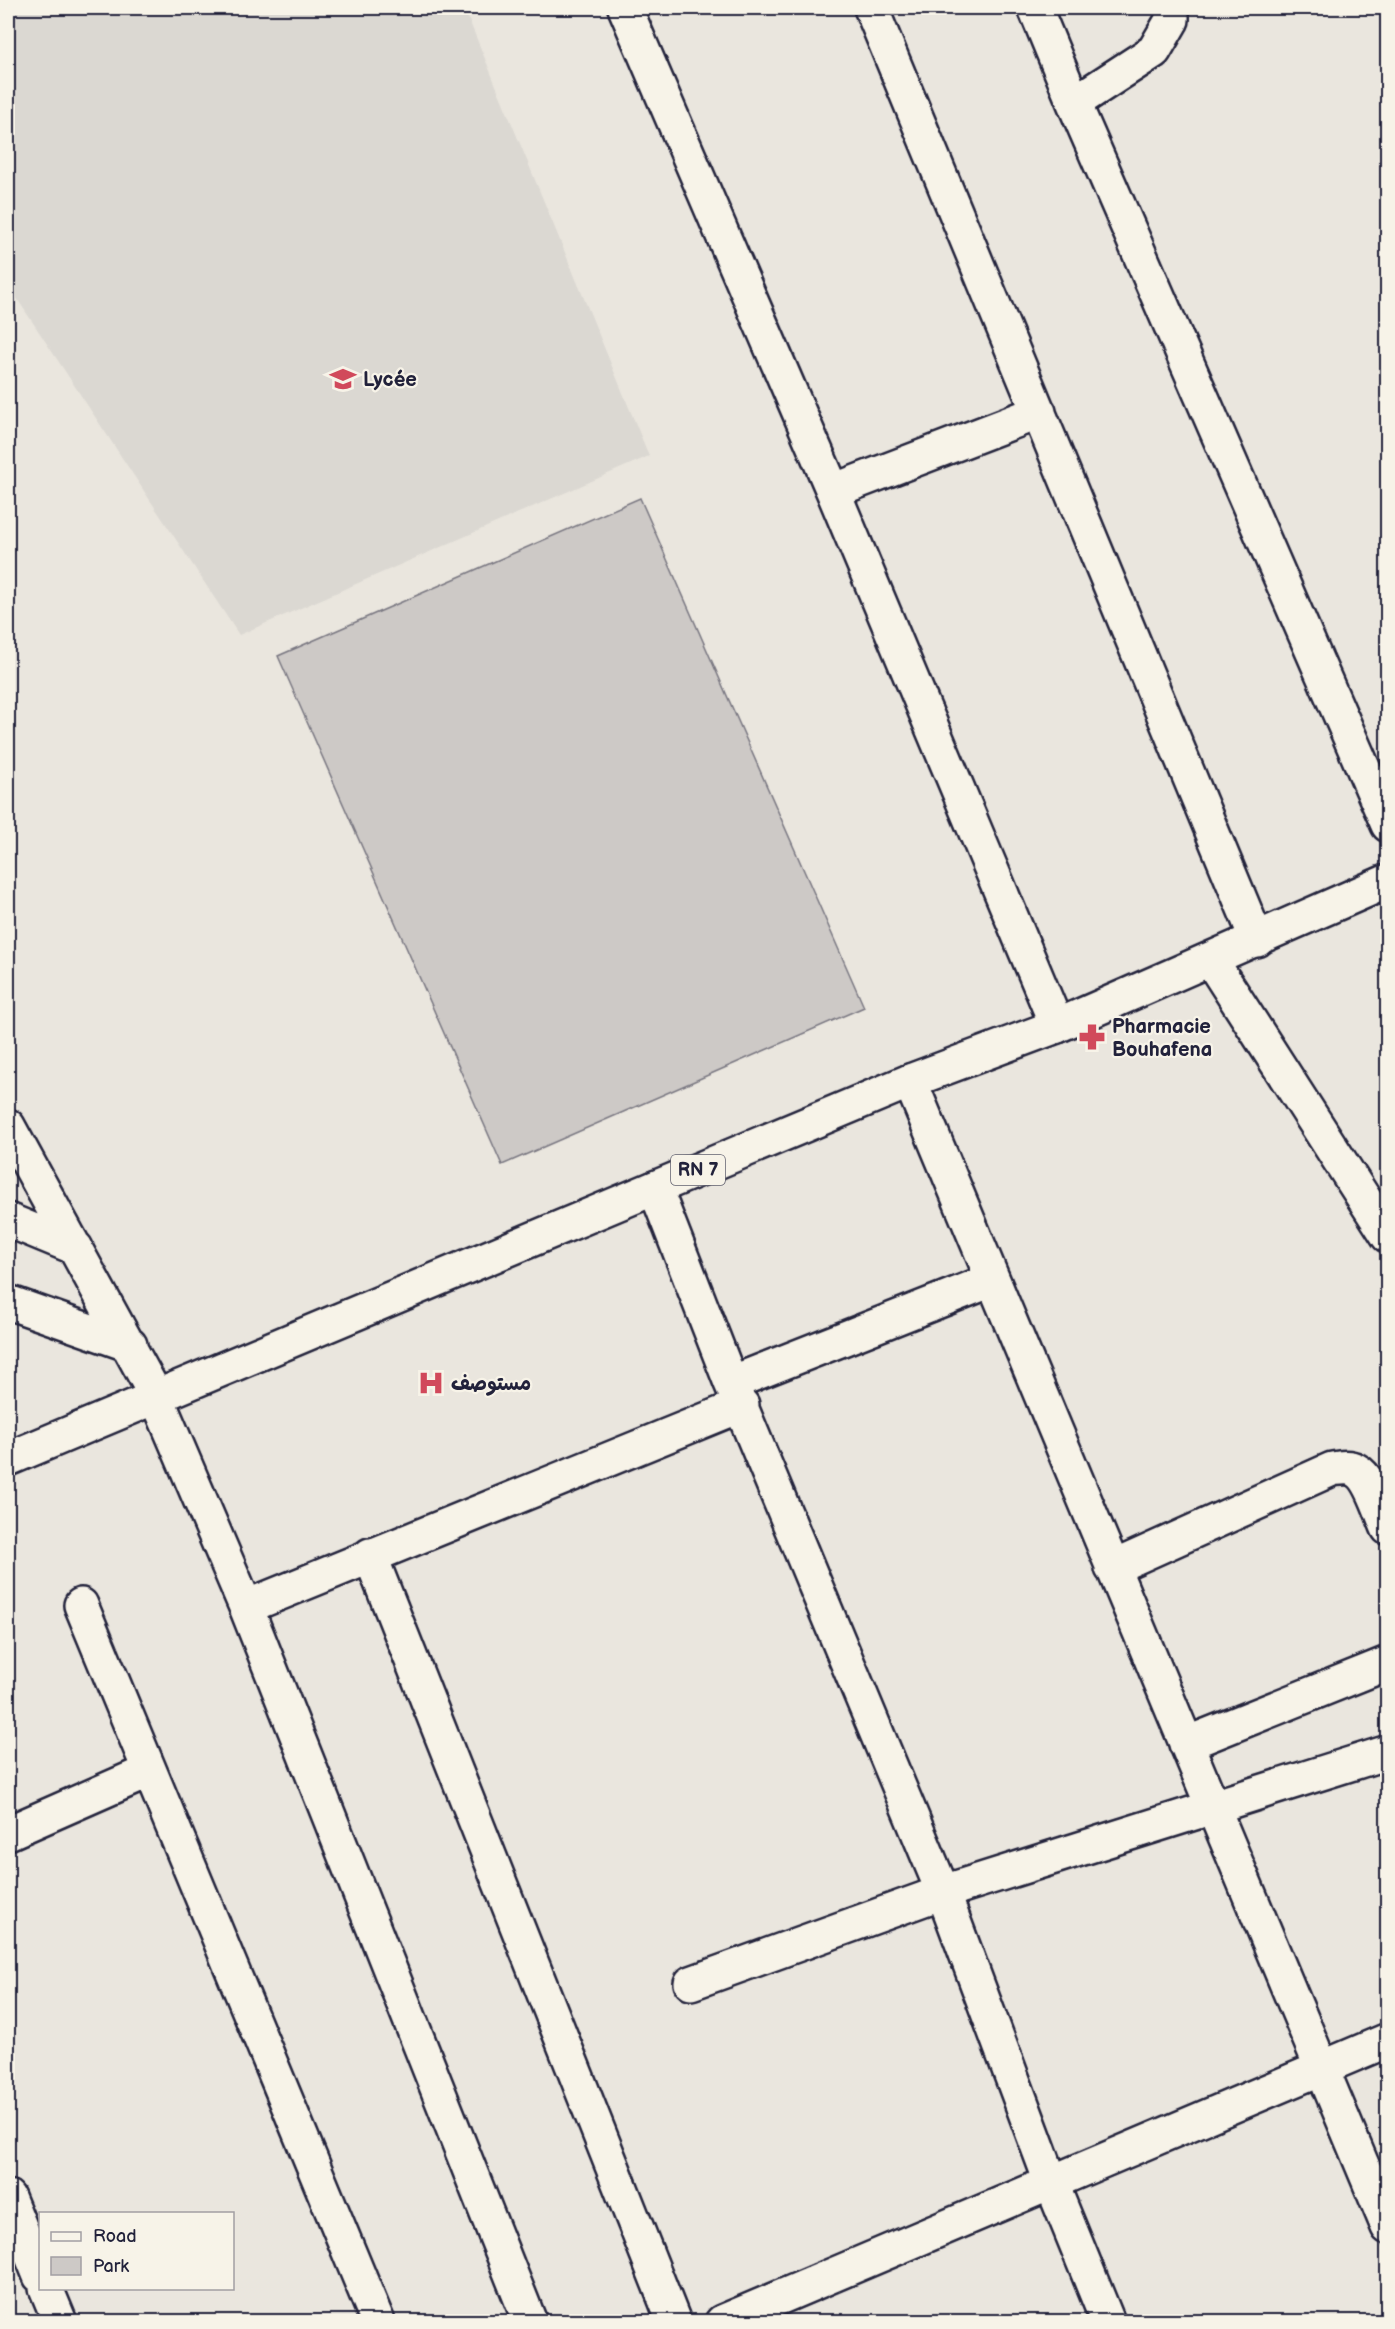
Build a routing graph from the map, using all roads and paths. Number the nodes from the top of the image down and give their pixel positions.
1 (625, 8) edge
2 (871, 8) edge
3 (1035, 8) edge
4 (1172, 8) edge
5 (1074, 103) junction
6 (1039, 412) junction
7 (833, 492) junction
8 (1388, 825) edge
9 (1388, 881) edge
10 (1257, 940) junction
11 (1211, 960) junction
12 (1057, 1026) junction
13 (910, 1081) junction
14 (8, 1126) edge
15 (655, 1188) junction
16 (8, 1220) edge
17 (1388, 1236) edge
18 (76, 1248) junction
19 (992, 1280) junction
20 (8, 1302) edge
21 (130, 1345) junction
22 (737, 1394) junction
23 (156, 1396) junction
24 (8, 1459) edge
25 (1388, 1528) edge
26 (370, 1556) junction
27 (1112, 1568) junction
28 (81, 1605) dead end
29 (246, 1607) junction
30 (1388, 1664) edge
31 (1186, 1743) junction
32 (1388, 1752) edge
33 (149, 1771) junction
34 (1212, 1807) junction
35 (8, 1833) edge
36 (943, 1892) junction
37 (691, 1983) dead end
38 (1388, 2040) edge
39 (1321, 2069) junction
40 (1051, 2182) junction
41 (8, 2197) edge
42 (1388, 2227) edge
43 (39, 2274) edge
44 (46, 2290) edge
45 (60, 2322) edge
46 (378, 2322) edge
47 (530, 2322) edge
48 (674, 2322) edge
49 (722, 2322) edge
50 (1108, 2322) edge

1 - 7 street
2 - 6 street
3 - 5 street
4 - 5 street
5 - 8 street
6 - 7 street
6 - 10 street
7 - 12 street
9 - 10 street, RN 7
10 - 11 street, RN 7
11 - 12 street, RN 7
11 - 17 street
12 - 13 street, RN 7
13 - 15 street, RN 7
13 - 19 street
14 - 18 street
15 - 22 street
15 - 23 street, RN 7
16 - 18 street
18 - 21 street
19 - 22 street
19 - 27 street
20 - 21 street
21 - 23 street
22 - 26 street
22 - 36 street
23 - 24 street, RN 7
23 - 29 street
25 - 27 street
26 - 29 street
26 - 48 street
27 - 31 street
28 - 33 street
29 - 47 street
30 - 31 street
31 - 34 street
32 - 34 street
33 - 35 street
33 - 46 street
34 - 36 street
34 - 39 street
36 - 37 street
36 - 40 street
38 - 39 street
39 - 40 street
39 - 42 street
40 - 49 street
40 - 50 street
41 - 43 street
44 - 45 street

